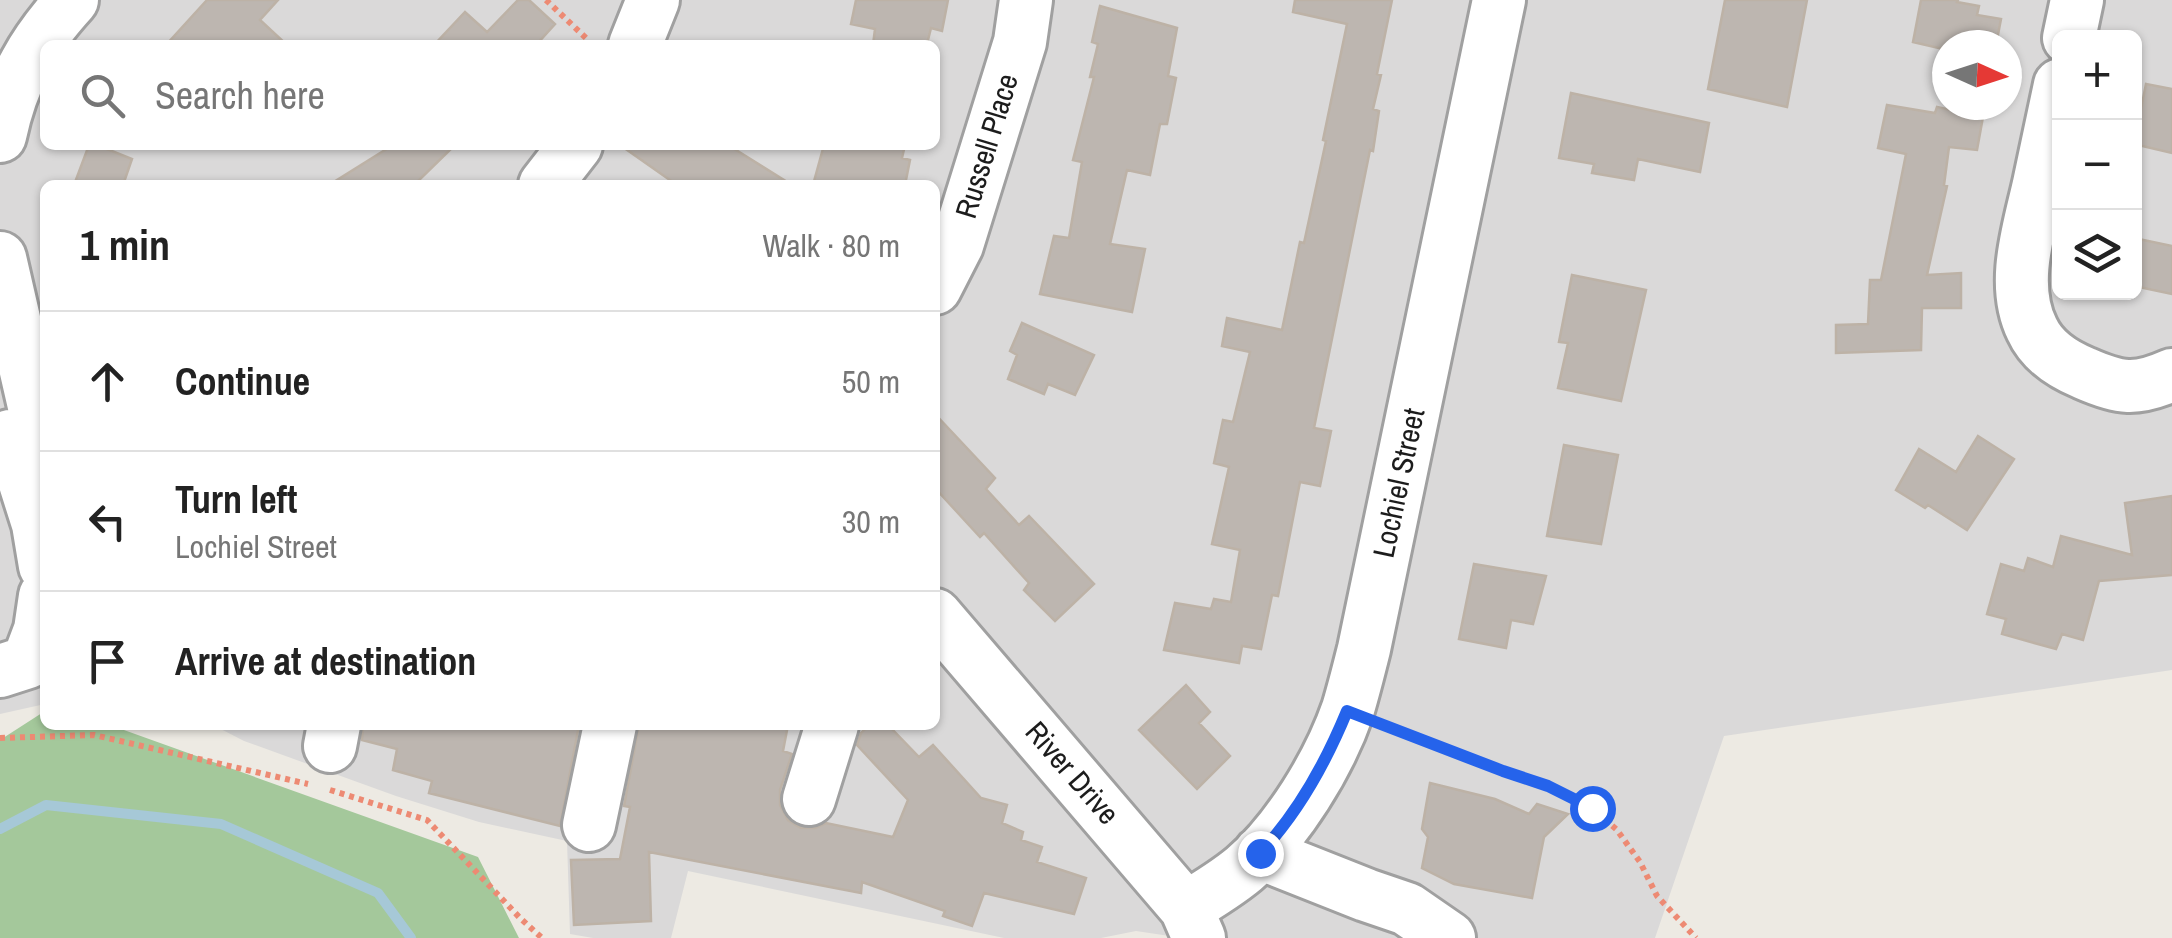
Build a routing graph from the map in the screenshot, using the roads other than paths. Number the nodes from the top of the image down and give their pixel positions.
1 (72, 0) edge
2 (654, 0) edge
3 (1026, 0) edge
4 (1499, 0) edge
5 (2077, 0) edge
6 (2071, 30) edge
7 (613, 40) edge
8 (2053, 120) edge
9 (0, 136) edge
10 (572, 150) edge
11 (549, 180) edge
12 (0, 258) edge
13 (940, 278) edge
14 (2172, 375) edge
15 (24, 432) edge
16 (40, 536) edge
17 (940, 626) edge
18 (40, 630) edge
19 (0, 672) edge
20 (609, 730) edge
21 (830, 730) edge
22 (809, 799) dead end
23 (589, 825) dead end
24 (1260, 853) junction
25 (1193, 923) edge
26 (1450, 938) edge

1 - 9 street
2 - 7 street
3 - 13 street, Russell Place
4 - 24 street, Lochiel Street
5 - 6 street
8 - 14 street
10 - 11 street
12 - 15 street
15 - 16 street
17 - 25 street, River Drive
18 - 19 street
20 - 23 street
21 - 22 street
24 - 25 street, Lochiel Street
24 - 26 street

